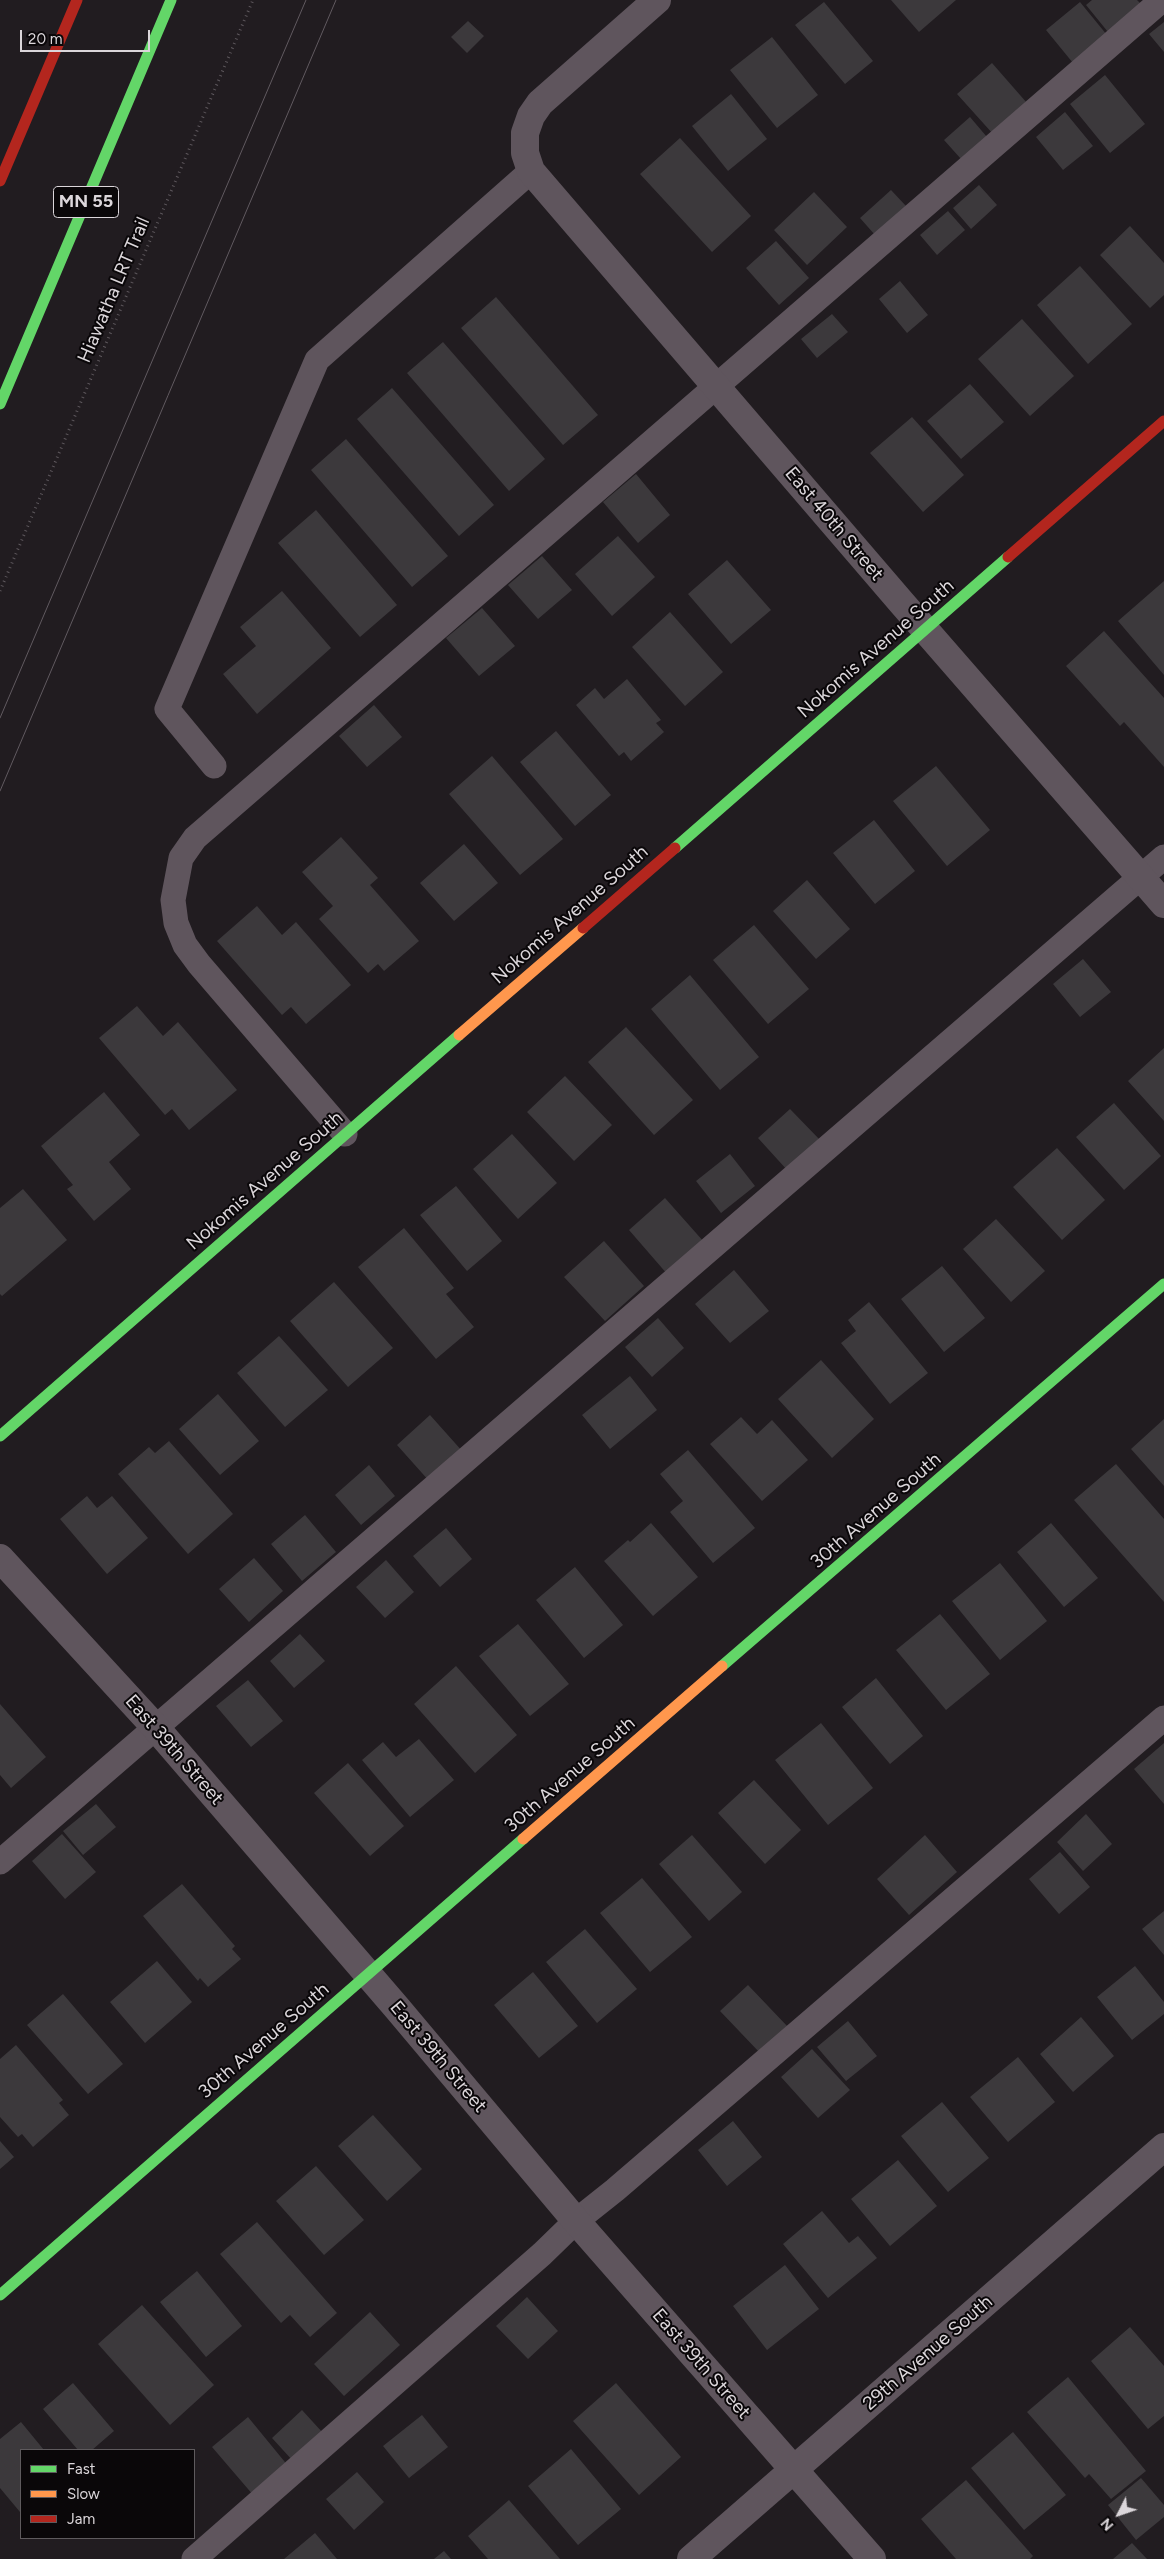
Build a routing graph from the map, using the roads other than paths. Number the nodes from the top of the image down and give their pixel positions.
1 (77, 0) edge
2 (171, 0) edge
3 (657, 0) edge
4 (1162, 0) edge
5 (531, 171) junction
6 (0, 181) edge
7 (718, 387) junction
8 (0, 404) edge
9 (1164, 421) edge
10 (925, 630) junction
11 (214, 766) dead end
12 (1164, 857) edge
13 (1141, 877) junction
14 (1164, 904) edge
15 (346, 1134) junction
16 (1164, 1284) edge
17 (0, 1436) edge
18 (0, 1558) edge
19 (1164, 1718) edge
20 (156, 1728) junction
21 (0, 1862) edge
22 (367, 1974) junction
23 (1164, 2147) edge
24 (576, 2220) junction
25 (0, 2295) edge
26 (794, 2470) junction
27 (194, 2559) edge
28 (691, 2559) edge
29 (872, 2559) edge

1 - 6 main road
2 - 8 main road, MN 55
3 - 5 street, East 40th Street
4 - 7 lane
5 - 7 street, East 40th Street
5 - 11 lane
7 - 10 street, East 40th Street
7 - 15 lane
9 - 10 main road, Nokomis Avenue South
10 - 13 street, East 40th Street
10 - 15 main road, Nokomis Avenue South
12 - 13 lane
13 - 14 street, East 40th Street
13 - 20 lane
15 - 17 main road, Nokomis Avenue South
16 - 22 main road, 30th Avenue South
18 - 20 street, East 39th Street
19 - 24 lane
20 - 21 lane
20 - 22 street, East 39th Street
22 - 24 street, East 39th Street
22 - 25 main road, 30th Avenue South
23 - 26 street, 29th Avenue South
24 - 26 street, East 39th Street
24 - 27 lane
26 - 28 street, 29th Avenue South
26 - 29 street, East 39th Street

